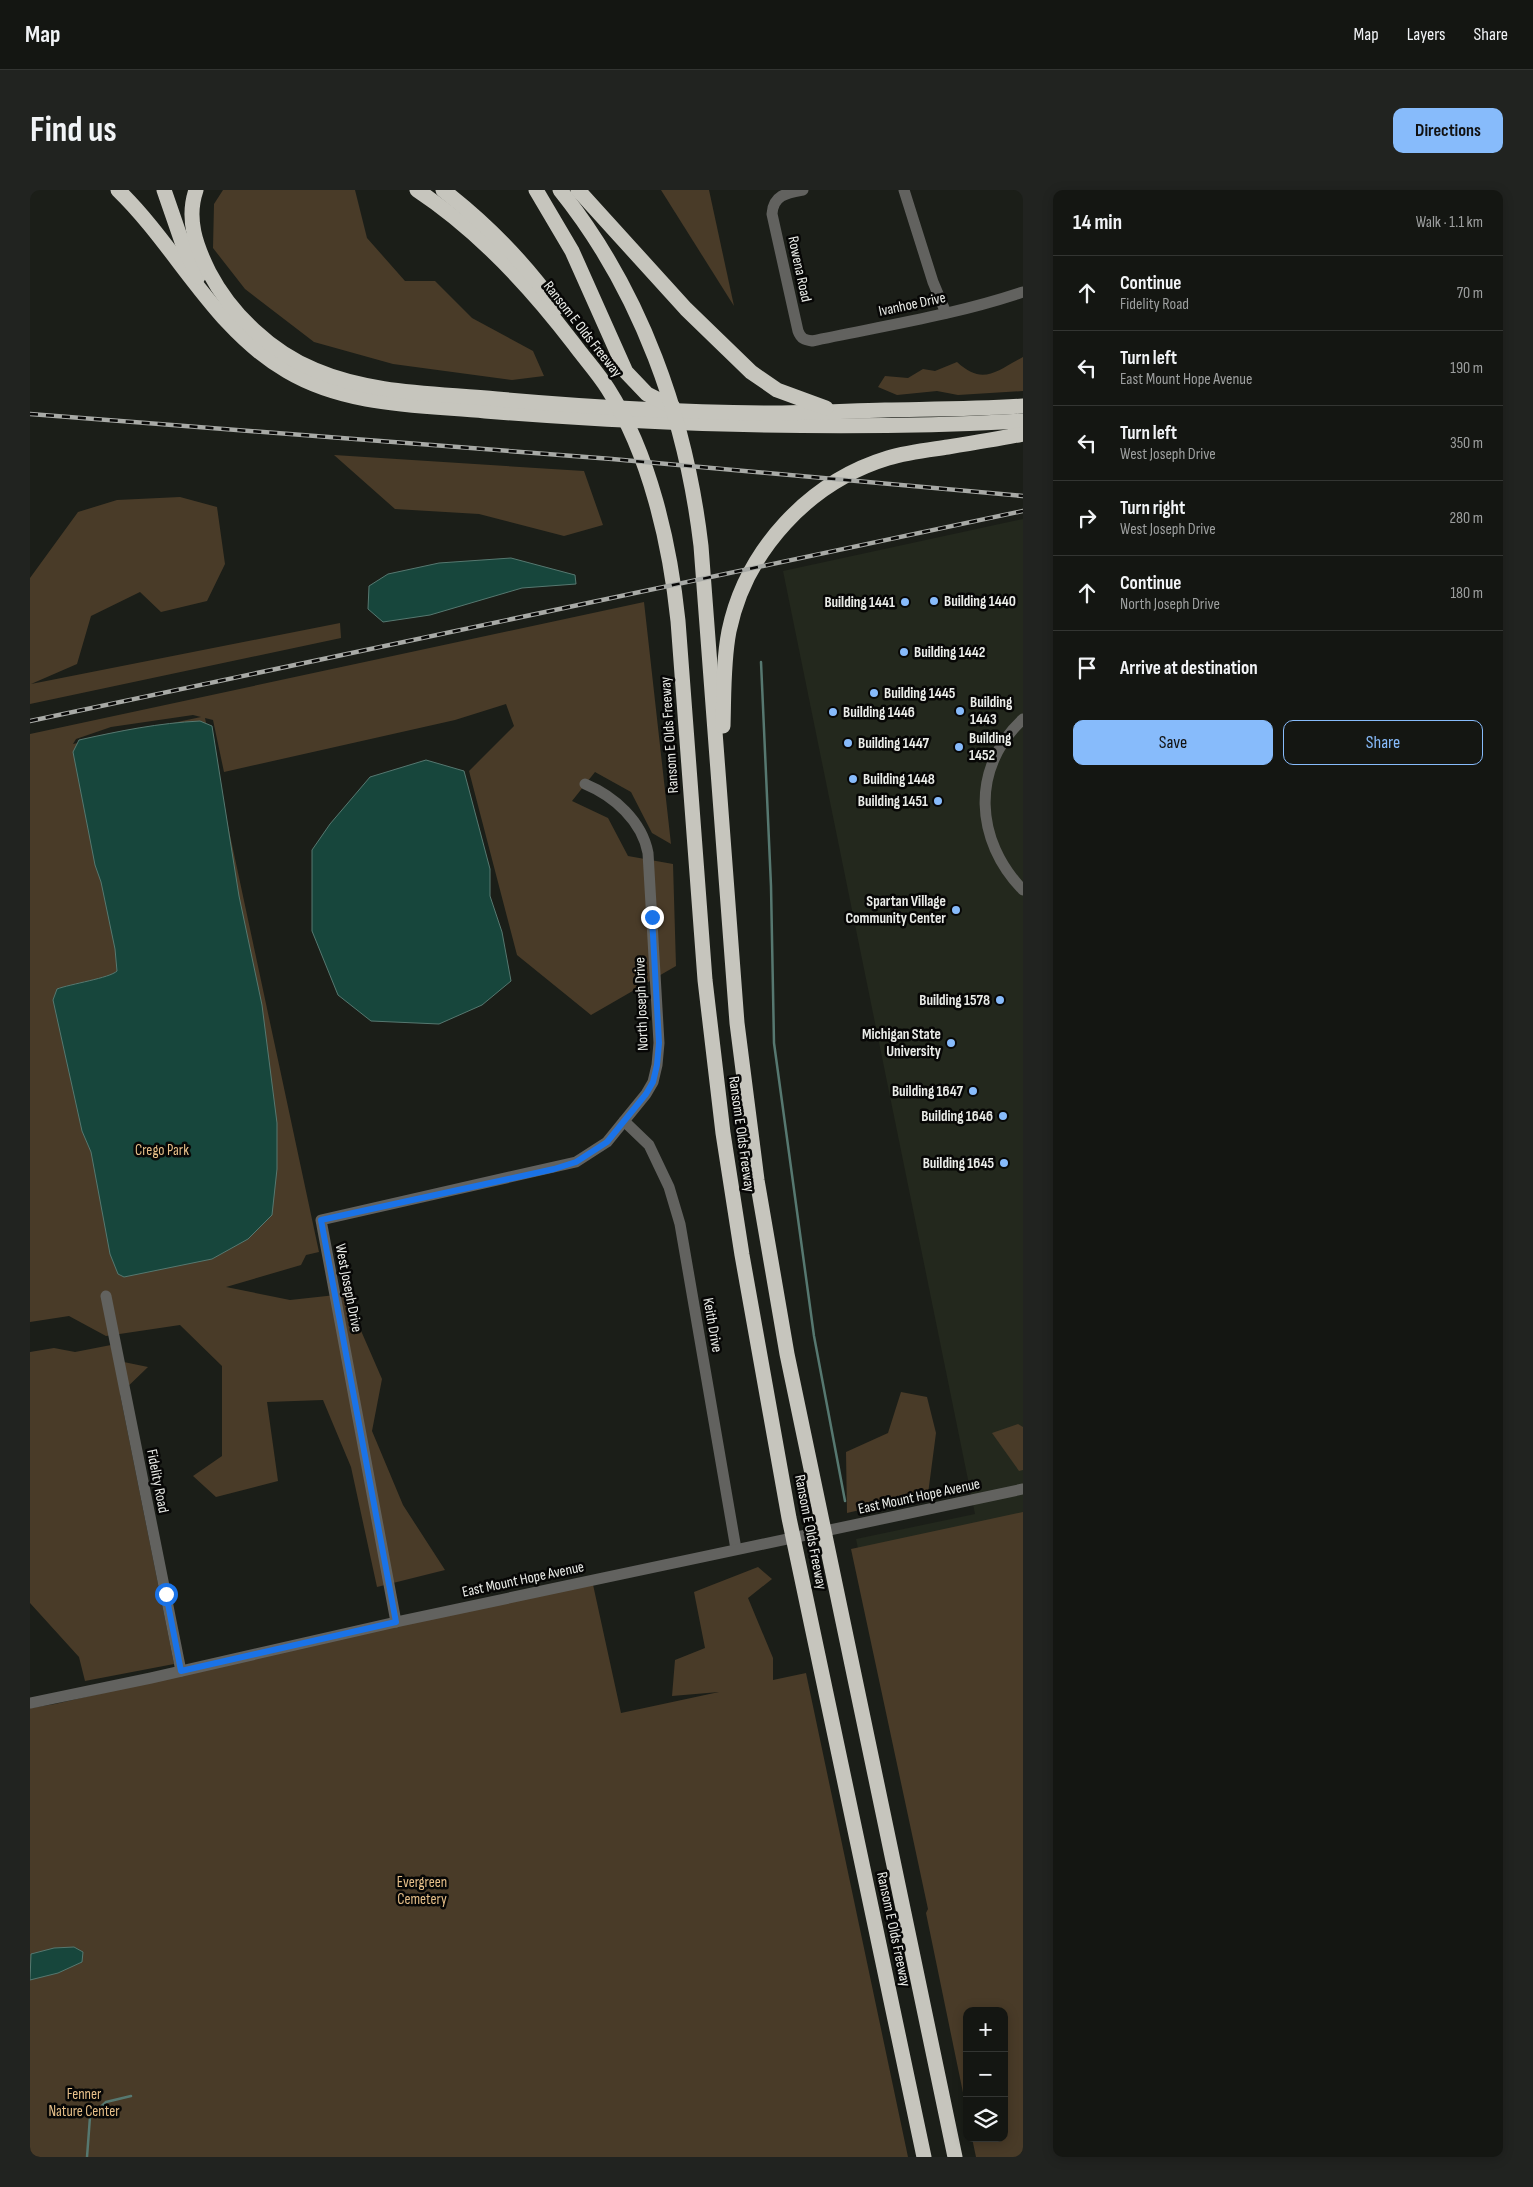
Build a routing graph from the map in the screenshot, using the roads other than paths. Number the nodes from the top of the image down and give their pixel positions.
1 (118, 190) edge
2 (164, 190) edge
3 (196, 190) edge
4 (417, 190) edge
5 (443, 190) edge
6 (536, 190) edge
7 (560, 190) edge
8 (578, 190) edge
9 (803, 190) edge
10 (904, 190) edge
11 (1023, 292) edge
12 (946, 312) junction
13 (227, 322) junction
14 (806, 340) joint
15 (608, 390) junction
16 (1023, 406) edge
17 (837, 411) junction
18 (696, 412) junction
19 (808, 419) junction
20 (1023, 421) edge
21 (1023, 434) edge
22 (1023, 719) edge
23 (585, 784) dead end
24 (720, 805) junction
25 (1023, 890) edge
26 (624, 1121) junction
27 (106, 1296) dead end
28 (1023, 1489) edge
29 (736, 1549) junction
30 (396, 1622) junction
31 (181, 1671) junction
32 (30, 1703) edge
33 (924, 2157) edge
34 (955, 2157) edge

1 - 13 highway
2 - 13 highway
3 - 18 highway
4 - 15 highway, Ransom E Olds Freeway
5 - 15 highway
6 - 18 highway
7 - 24 highway, Ransom E Olds Freeway
8 - 17 highway
9 - 14 street, Rowena Road
10 - 12 street
11 - 12 street, Ivanhoe Drive
12 - 14 street, Ivanhoe Drive
13 - 19 highway
15 - 33 highway, Ransom E Olds Freeway
16 - 17 highway
17 - 19 highway
18 - 19 highway
19 - 20 highway
21 - 24 highway
22 - 25 street
23 - 26 street, North Joseph Drive
24 - 34 highway, Ransom E Olds Freeway
26 - 29 street, Keith Drive
26 - 30 street, West Joseph Drive
27 - 31 street, Fidelity Road
28 - 29 street, East Mount Hope Avenue
29 - 30 street, East Mount Hope Avenue
30 - 31 street, East Mount Hope Avenue
31 - 32 street, East Mount Hope Avenue

